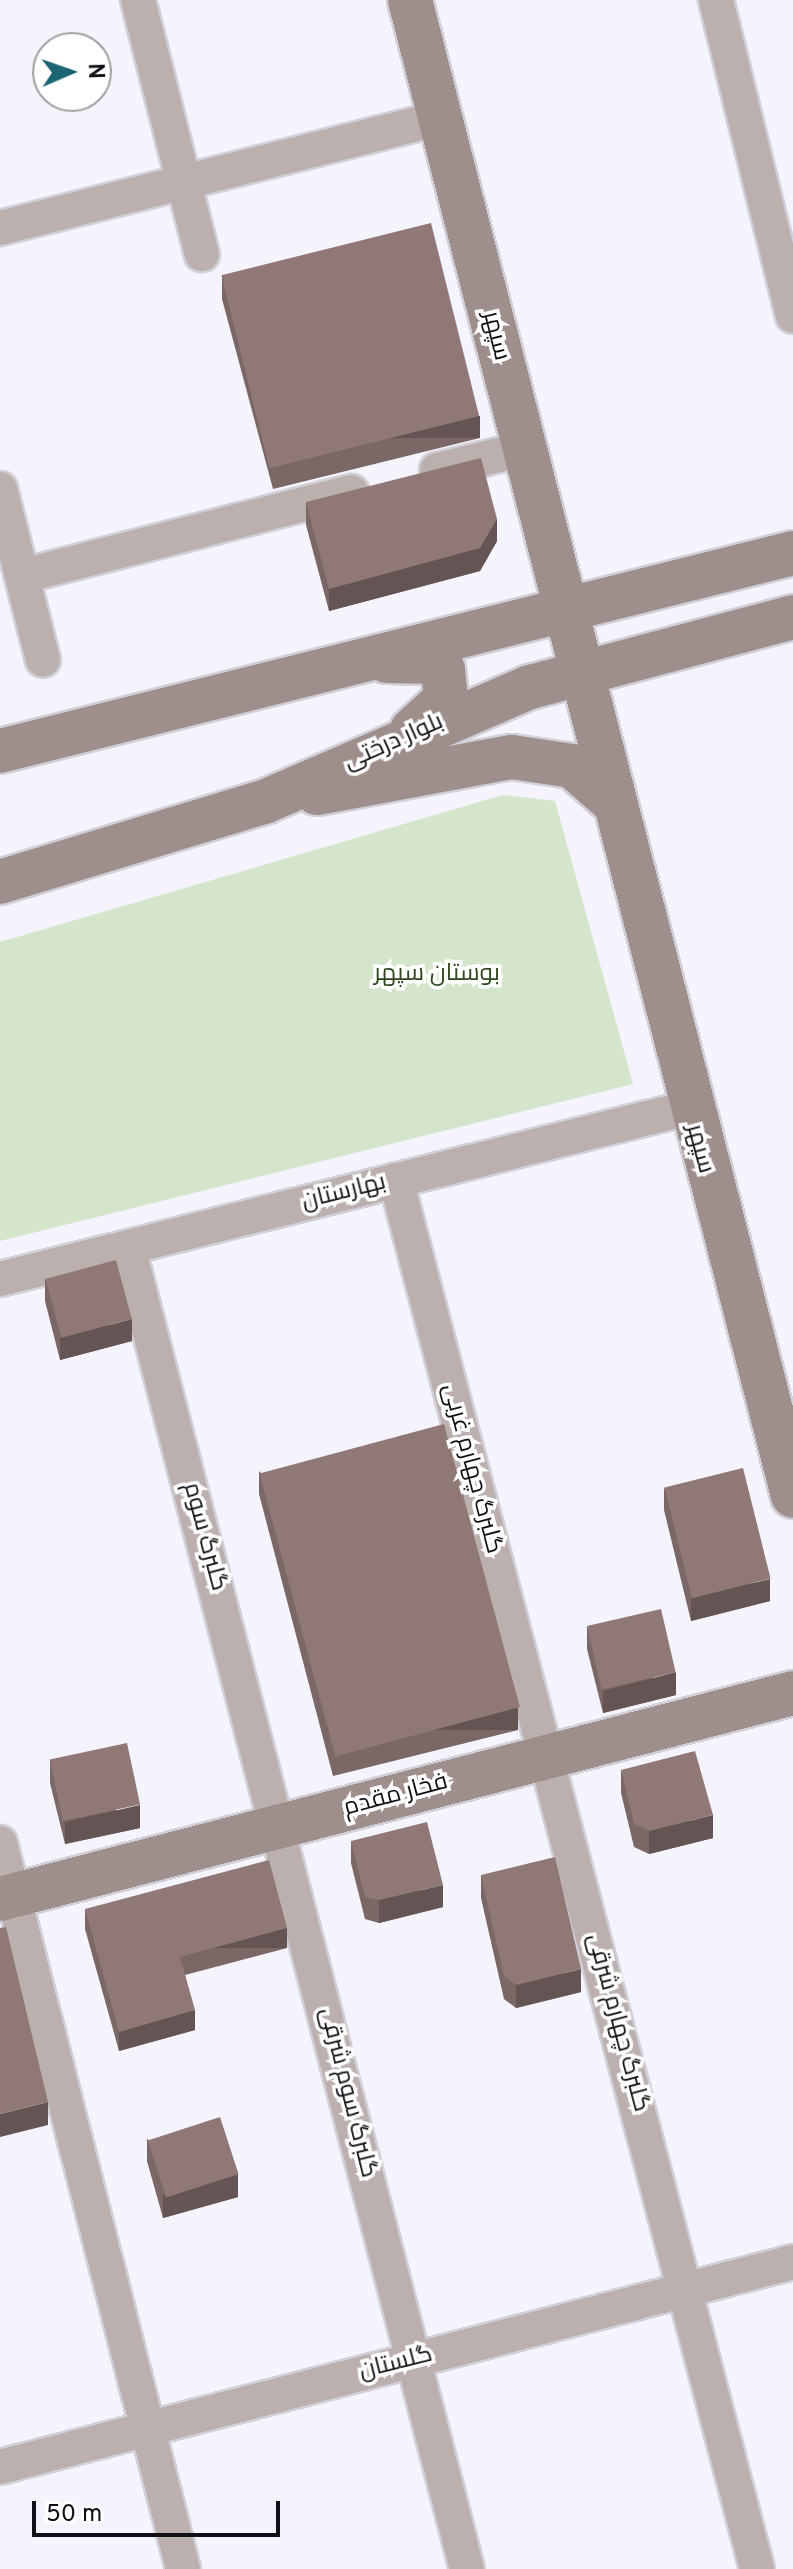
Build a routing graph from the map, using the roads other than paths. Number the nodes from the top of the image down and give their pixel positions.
1 (138, 0) edge
2 (410, 0) edge
3 (716, 0) edge
4 (440, 118) junction
5 (185, 182) junction
6 (0, 228) edge
7 (202, 254) dead end
8 (793, 316) edge
9 (523, 449) junction
10 (0, 489) edge
11 (793, 553) edge
12 (735, 568) junction
13 (22, 576) junction
14 (563, 608) junction
15 (793, 617) edge
16 (750, 628) junction
17 (43, 660) dead end
18 (360, 662) junction
19 (579, 673) junction
20 (401, 739) junction
21 (0, 751) edge
22 (611, 800) junction
23 (264, 802) junction
24 (0, 882) edge
25 (688, 1108) junction
26 (396, 1180) junction
27 (128, 1247) junction
28 (0, 1279) edge
29 (793, 1496) edge
30 (793, 1693) edge
31 (546, 1757) junction
32 (280, 1826) junction
33 (0, 1843) edge
34 (7, 1897) edge
35 (793, 2262) edge
36 (688, 2289) junction
37 (414, 2360) junction
38 (148, 2429) junction
39 (0, 2467) edge
40 (183, 2569) edge
41 (467, 2569) edge
42 (757, 2569) edge

1 - 5 street
2 - 4 street, سپهر
3 - 8 street
4 - 5 street
4 - 9 street, سپهر
5 - 6 street
5 - 7 street
9 - 13 street
9 - 14 street, سپهر
10 - 13 street
11 - 12 street
12 - 14 street
12 - 16 street
13 - 17 street
14 - 18 street
14 - 19 street, سپهر
15 - 16 street, بلوار درختی
16 - 19 street, بلوار درختی
18 - 20 street
18 - 21 street
19 - 20 street, بلوار درختی
19 - 22 street, سپهر
20 - 23 street, بلوار درختی
22 - 23 street
22 - 25 street, سپهر
23 - 24 street, بلوار درختی
25 - 26 street, بهارستان
25 - 29 street, سپهر
26 - 27 street, بهارستان
26 - 31 street, گلبرگ چهارم غربی
27 - 28 street, بهارستان
27 - 32 street, گلبرگ سوم
30 - 31 street, فخار مقدم
31 - 32 street, فخار مقدم
31 - 36 street, گلبرگ چهارم شرقی
32 - 34 street, فخار مقدم
32 - 37 street, گلبرگ سوم شرقی
33 - 34 street
34 - 38 street
35 - 36 street, گلستان
36 - 37 street, گلستان
36 - 42 street, گلبرگ چهارم شرقی
37 - 38 street, گلستان
37 - 41 street, گلبرگ سوم شرقی
38 - 39 street, گلستان
38 - 40 street

